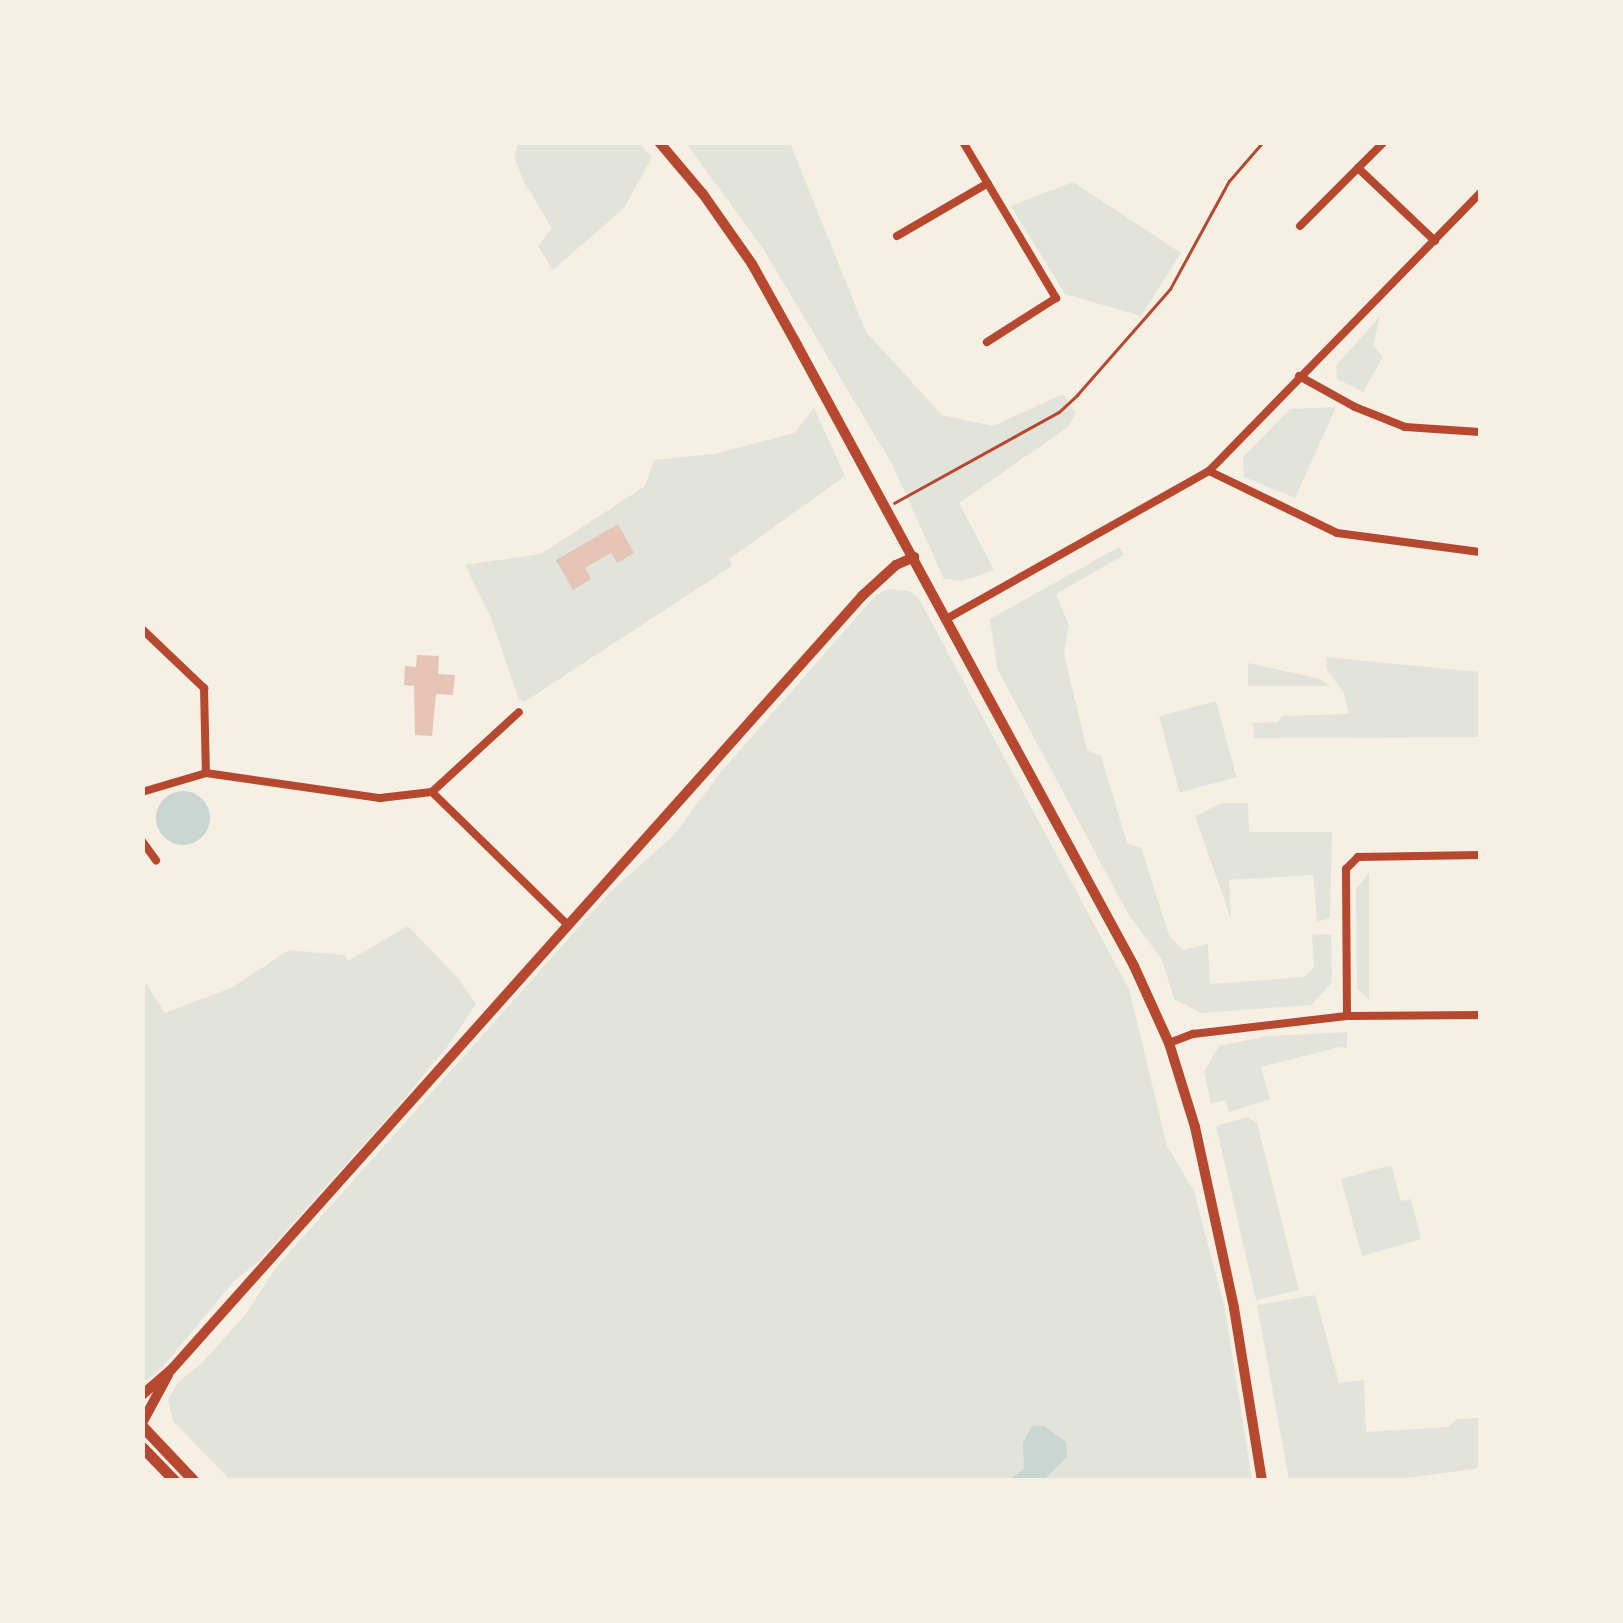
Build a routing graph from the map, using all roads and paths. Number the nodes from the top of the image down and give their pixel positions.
1 (659, 142) edge
2 (963, 142) edge
3 (1262, 142) edge
4 (1384, 142) edge
5 (1358, 168) junction
6 (988, 183) junction
7 (1480, 193) edge
8 (1300, 226) dead end
9 (897, 236) dead end
10 (1435, 241) junction
11 (986, 342) dead end
12 (1299, 376) junction
13 (1480, 432) edge
14 (1209, 471) junction
15 (887, 508) junction
16 (1480, 552) edge
17 (914, 556) junction
18 (948, 618) junction
19 (142, 630) edge
20 (520, 712) dead end
21 (206, 774) junction
22 (142, 792) edge
23 (432, 792) junction
24 (142, 841) edge
25 (1480, 856) edge
26 (156, 860) dead end
27 (566, 924) junction
28 (1480, 1015) edge
29 (1347, 1016) junction
30 (1169, 1042) junction
31 (171, 1370) junction
32 (142, 1394) edge
33 (142, 1424) edge
34 (142, 1446) edge
35 (174, 1480) edge
36 (194, 1480) edge
37 (1262, 1480) edge

1 - 15 street
2 - 6 street
3 - 15 path
4 - 5 street
5 - 8 street
5 - 10 street
6 - 9 street
6 - 11 street
7 - 10 street
10 - 12 street
12 - 13 street
12 - 14 street
14 - 16 street
14 - 18 street
15 - 17 street
17 - 18 street
17 - 27 street
18 - 30 street
19 - 21 street
20 - 23 street
21 - 22 street
21 - 23 street
23 - 27 street
24 - 26 street
25 - 29 street
27 - 31 street
28 - 29 street
29 - 30 street
30 - 37 street
31 - 32 street
31 - 33 street
33 - 36 main road
34 - 35 main road

